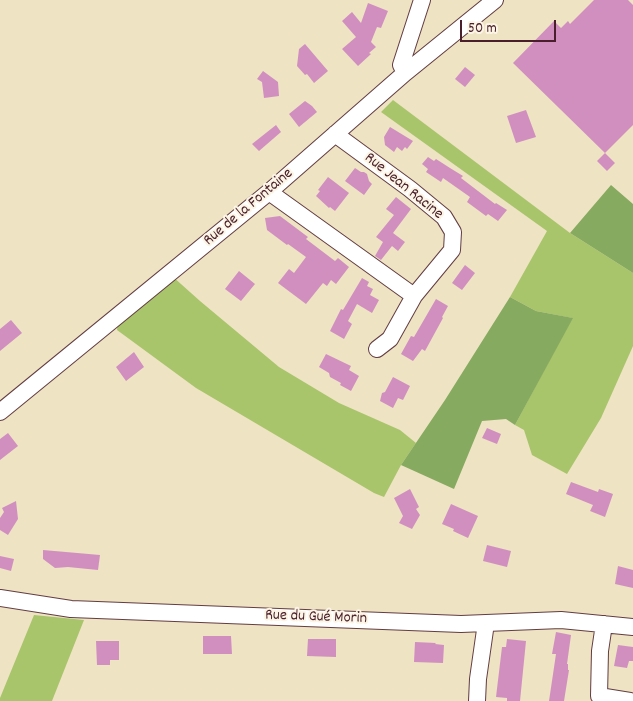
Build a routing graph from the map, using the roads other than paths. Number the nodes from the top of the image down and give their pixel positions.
1 (422, 0) edge
2 (495, 0) edge
3 (406, 73) junction
4 (335, 134) junction
5 (269, 192) junction
6 (414, 296) junction
7 (377, 348) dead end
8 (0, 412) edge
9 (0, 598) edge
10 (486, 622) junction
11 (604, 624) junction
12 (633, 627) edge
13 (477, 701) edge
14 (630, 701) edge

1 - 3 street
2 - 3 street, Rue de la Fontaine
3 - 4 street, Rue de la Fontaine
4 - 5 street, Rue de la Fontaine
4 - 6 street, Rue Jean Racine
5 - 6 street
5 - 8 street, Rue de la Fontaine
6 - 7 street, Rue Jean Racine
9 - 10 street, Rue du Gué Morin
10 - 11 street, Rue du Gué Morin
10 - 13 street
11 - 12 street, Rue du Gué Morin
11 - 14 street

